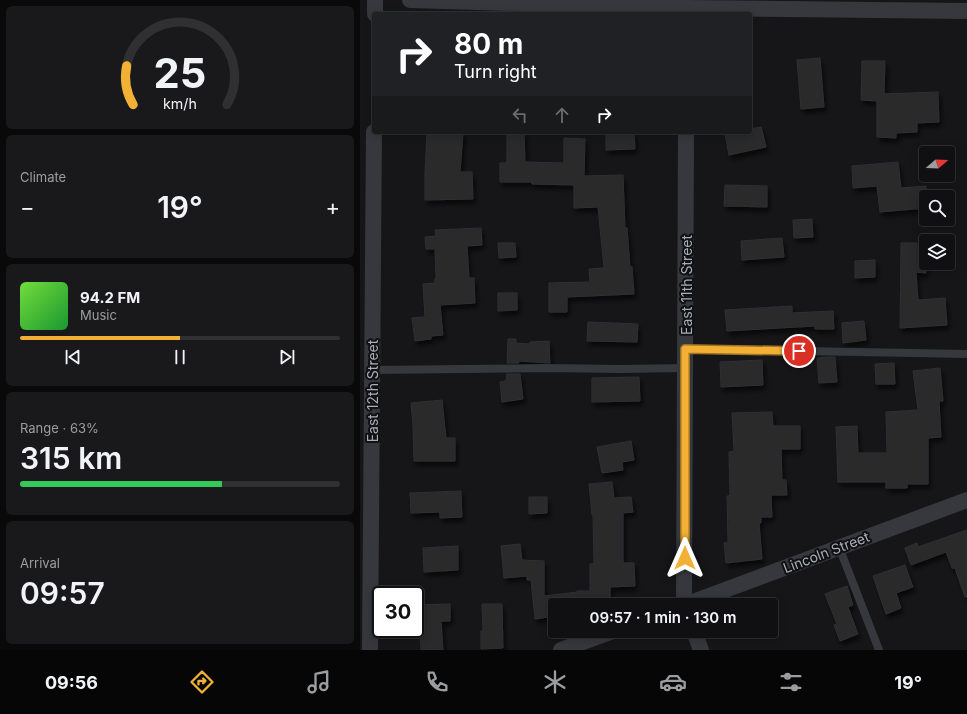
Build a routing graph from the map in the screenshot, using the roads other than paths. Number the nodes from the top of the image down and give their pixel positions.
1 (375, 0) edge
2 (410, 0) edge
3 (687, 7) edge
4 (967, 11) edge
5 (375, 12) edge
6 (374, 134) edge
7 (686, 134) edge
8 (685, 349) junction
9 (967, 354) edge
10 (685, 368) junction
11 (372, 370) junction
12 (967, 500) edge
13 (839, 547) junction
14 (685, 598) edge
15 (704, 598) edge
16 (594, 638) edge
17 (697, 638) edge
18 (370, 650) edge
19 (561, 650) edge
20 (702, 650) edge
21 (879, 650) edge

1 - 5 street
2 - 3 street
3 - 4 street
6 - 11 street, East 12th Street
7 - 8 street, East 11th Street
8 - 9 lane
8 - 10 street, East 11th Street
10 - 11 lane
10 - 14 street, East 11th Street
11 - 18 street, East 12th Street
12 - 13 street, Lincoln Street
13 - 15 street, Lincoln Street
13 - 21 lane
16 - 19 street
17 - 20 street

